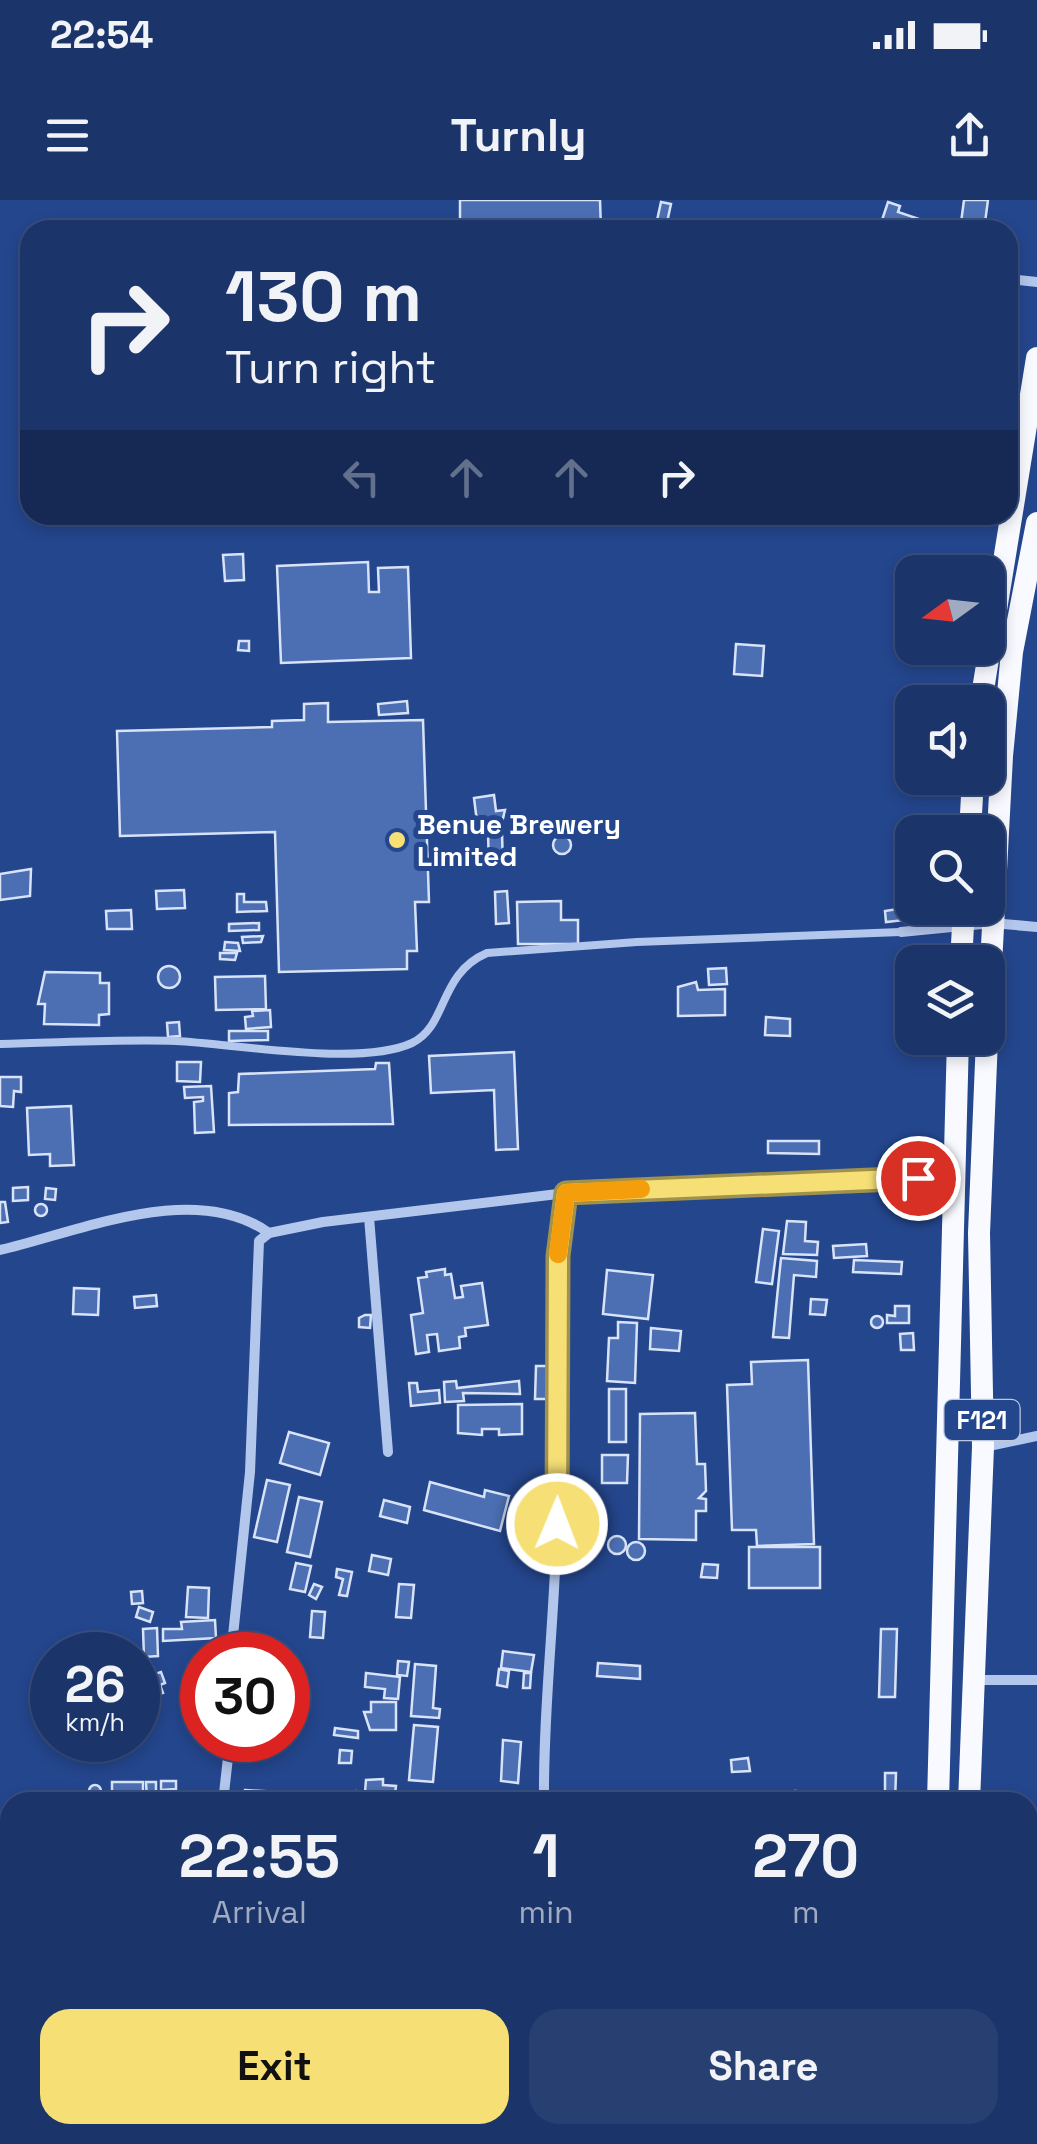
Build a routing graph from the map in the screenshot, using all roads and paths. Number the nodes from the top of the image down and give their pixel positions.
1 (1037, 358) edge
2 (1018, 475) edge
3 (1037, 523) edge
4 (1010, 525) edge
5 (984, 685) edge
6 (1000, 815) edge
7 (1005, 923) edge
8 (929, 925) edge
9 (1037, 926) edge
10 (901, 932) joint
11 (0, 1044) edge
12 (958, 1055) edge
13 (986, 1055) edge
14 (957, 1176) junction
15 (566, 1193) junction
16 (369, 1217) junction
17 (269, 1233) junction
18 (0, 1250) edge
19 (1037, 1436) edge
20 (983, 1447) junction
21 (388, 1452) dead end
22 (233, 1632) edge
23 (974, 1680) junction
24 (1037, 1680) edge
25 (228, 1762) edge
26 (225, 1792) edge
27 (544, 1792) edge
28 (938, 1792) edge
29 (969, 1792) edge

1 - 2 main road
3 - 6 main road
4 - 5 main road
7 - 9 street
8 - 10 street
10 - 11 lane
12 - 14 main road, F121
13 - 20 main road, F121
14 - 15 street
14 - 28 main road, F121
15 - 16 street
15 - 27 street
16 - 17 street
16 - 21 street
17 - 18 street
17 - 22 street
19 - 20 street
20 - 23 main road, F121
23 - 24 street
23 - 29 main road, F121
25 - 26 street

